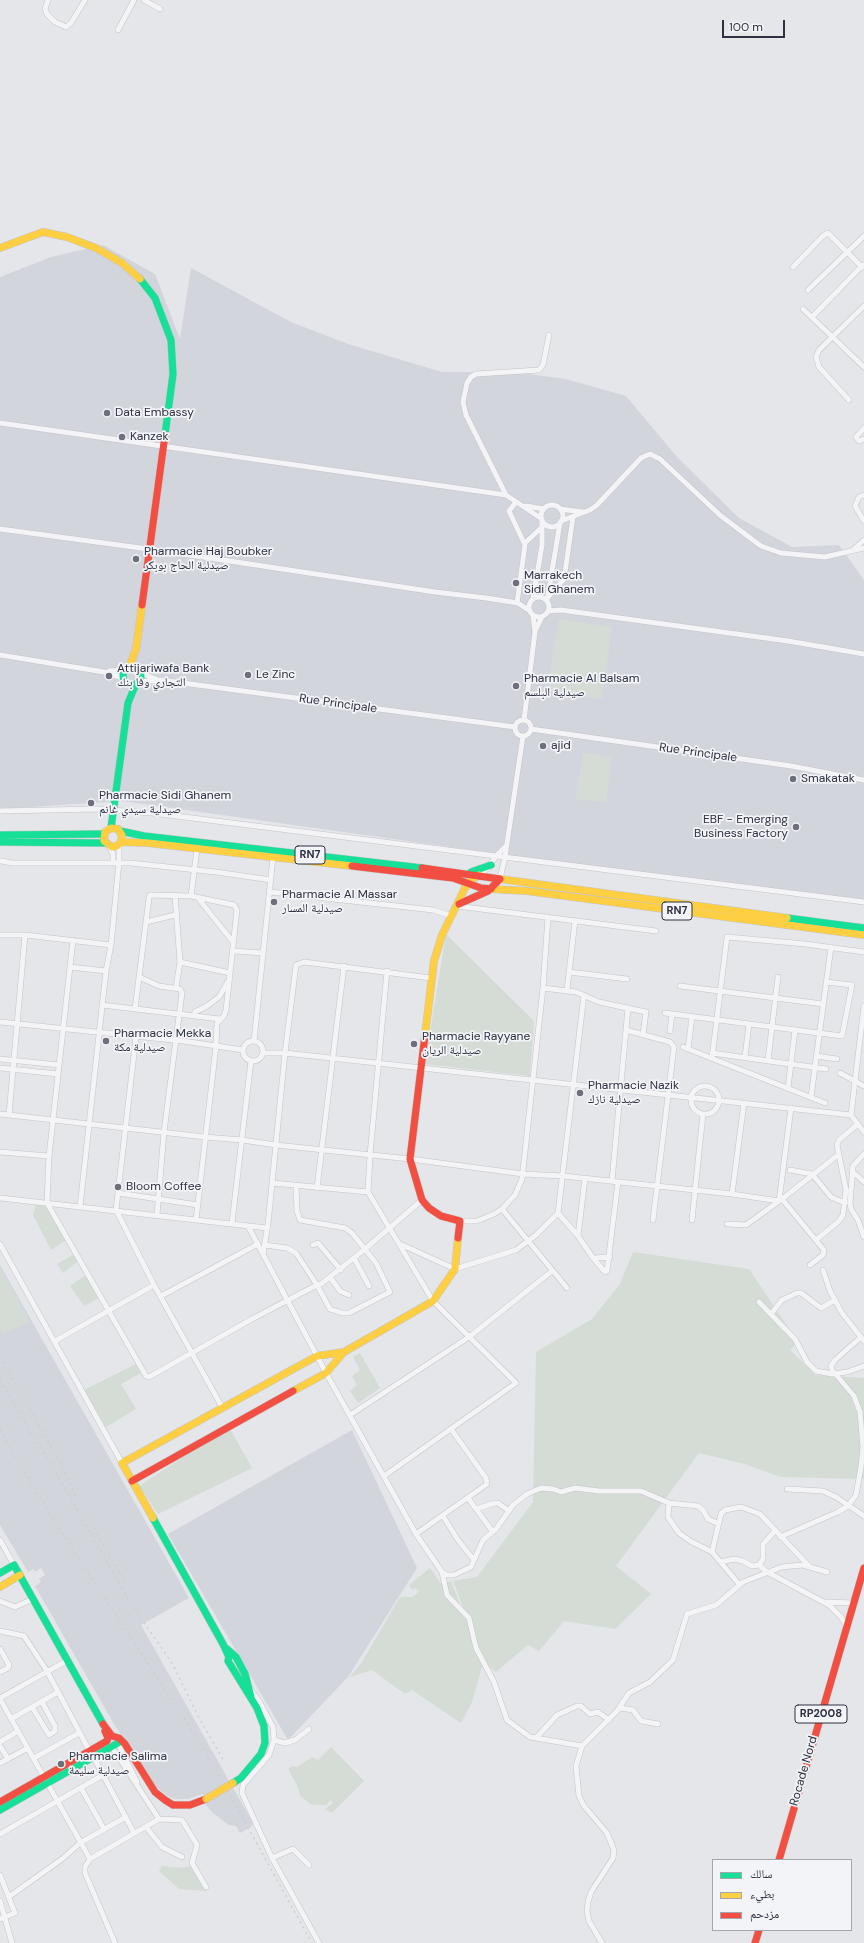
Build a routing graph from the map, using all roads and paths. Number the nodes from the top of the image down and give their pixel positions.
1 (48, 0) edge
2 (85, 0) edge
3 (134, 0) edge
4 (144, 0) edge
5 (160, 9) dead end
6 (118, 30) dead end
7 (864, 236) edge
8 (0, 248) edge
9 (847, 252) junction
10 (863, 266) edge
11 (793, 267) dead end
12 (808, 290) dead end
13 (864, 306) edge
14 (803, 309) dead end
15 (812, 317) junction
16 (549, 335) dead end
17 (832, 336) junction
18 (864, 368) edge
19 (849, 400) dead end
20 (0, 423) edge
21 (864, 428) edge
22 (864, 439) edge
23 (163, 447) junction
24 (506, 495) junction
25 (864, 495) edge
26 (516, 502) junction
27 (523, 506) junction
28 (544, 509) junction
29 (560, 509) junction
30 (584, 512) junction
31 (860, 516) junction
32 (573, 517) junction
33 (542, 520) junction
34 (864, 521) edge
35 (561, 522) junction
36 (864, 525) edge
37 (542, 527) junction
38 (0, 529) edge
39 (864, 540) edge
40 (525, 544) junction
41 (864, 548) edge
42 (149, 549) junction
43 (846, 553) junction
44 (532, 600) junction
45 (548, 601) junction
46 (517, 603) junction
47 (561, 610) junction
48 (548, 611) junction
49 (531, 613) junction
50 (542, 617) junction
51 (535, 632) junction
52 (136, 649) junction
53 (864, 654) edge
54 (0, 655) edge
55 (127, 669) junction
56 (104, 672) junction
57 (139, 672) junction
58 (124, 680) junction
59 (160, 680) junction
60 (137, 683) junction
61 (128, 703) junction
62 (524, 720) junction
63 (515, 727) junction
64 (531, 729) junction
65 (523, 736) junction
66 (864, 780) edge
67 (113, 809) junction
68 (0, 811) edge
69 (111, 828) junction
70 (120, 831) junction
71 (104, 834) junction
72 (0, 835) edge
73 (0, 842) edge
74 (120, 843) junction
75 (107, 844) junction
76 (506, 846) junction
77 (197, 848) junction
78 (496, 856) junction
79 (273, 857) junction
80 (505, 857) junction
81 (1, 861) edge
82 (113, 862) junction
83 (119, 862) junction
84 (491, 865) junction
85 (194, 869) junction
86 (466, 873) junction
87 (479, 875) junction
88 (500, 879) junction
89 (271, 880) junction
90 (468, 882) junction
91 (491, 889) junction
92 (270, 892) junction
93 (175, 895) junction
94 (191, 896) junction
95 (198, 898) junction
96 (864, 902) edge
97 (458, 905) junction
98 (176, 915) junction
99 (452, 916) junction
100 (548, 918) junction
101 (575, 921) junction
102 (146, 922) junction
103 (864, 928) edge
104 (656, 931) dead end
105 (0, 935) edge
106 (26, 935) junction
107 (864, 935) edge
108 (73, 940) junction
109 (233, 942) junction
110 (111, 945) junction
111 (831, 947) junction
112 (233, 951) junction
113 (864, 952) edge
114 (264, 953) junction
115 (180, 962) junction
116 (344, 966) junction
117 (70, 967) junction
118 (106, 971) junction
119 (387, 972) junction
120 (569, 972) junction
121 (230, 973) junction
122 (139, 977) junction
123 (778, 977) dead end
124 (431, 978) junction
125 (627, 979) dead end
126 (230, 980) junction
127 (826, 982) junction
128 (680, 986) dead end
129 (176, 988) junction
130 (543, 988) junction
131 (567, 990) junction
132 (720, 991) junction
133 (584, 995) junction
134 (775, 998) junction
135 (823, 1004) junction
136 (102, 1005) junction
137 (864, 1006) edge
138 (628, 1008) junction
139 (135, 1009) junction
140 (665, 1013) dead end
141 (180, 1014) junction
142 (672, 1014) junction
143 (194, 1015) junction
144 (692, 1017) junction
145 (220, 1019) junction
146 (716, 1020) junction
147 (0, 1022) edge
148 (17, 1024) junction
149 (749, 1024) junction
150 (772, 1027) junction
151 (62, 1028) junction
152 (626, 1030) junction
153 (795, 1030) junction
154 (670, 1031) dead end
155 (99, 1032) junction
156 (819, 1033) junction
157 (643, 1034) junction
158 (136, 1037) junction
159 (176, 1040) junction
160 (254, 1041) junction
161 (216, 1046) junction
162 (243, 1050) junction
163 (264, 1052) junction
164 (285, 1053) junction
165 (712, 1056) junction
166 (816, 1056) junction
167 (745, 1057) junction
168 (333, 1058) junction
169 (0, 1059) edge
170 (837, 1059) dead end
171 (14, 1060) junction
172 (768, 1060) junction
173 (251, 1061) junction
174 (857, 1062) junction
175 (791, 1063) junction
176 (864, 1063) edge
177 (379, 1064) junction
178 (59, 1065) junction
179 (815, 1066) junction
180 (0, 1068) edge
181 (420, 1068) junction
182 (13, 1069) junction
183 (826, 1069) dead end
184 (840, 1073) dead end
185 (58, 1074) junction
186 (534, 1080) junction
187 (855, 1080) junction
188 (573, 1085) junction
189 (864, 1086) edge
190 (788, 1088) junction
191 (621, 1090) junction
192 (668, 1095) junction
193 (811, 1097) junction
194 (691, 1098) junction
195 (719, 1100) junction
196 (744, 1103) junction
197 (825, 1103) dead end
198 (791, 1108) junction
199 (0, 1114) edge
200 (703, 1114) junction
201 (9, 1115) junction
202 (851, 1115) junction
203 (54, 1120) junction
204 (90, 1124) junction
205 (862, 1127) edge
206 (126, 1128) junction
207 (164, 1132) junction
208 (205, 1137) junction
209 (242, 1140) junction
210 (276, 1145) junction
211 (322, 1150) junction
212 (0, 1152) edge
213 (864, 1154) edge
214 (370, 1155) junction
215 (838, 1155) junction
216 (49, 1156) junction
217 (410, 1159) junction
218 (790, 1170) dead end
219 (854, 1173) junction
220 (523, 1174) junction
221 (812, 1174) junction
222 (563, 1176) junction
223 (585, 1178) junction
224 (615, 1182) junction
225 (864, 1182) edge
226 (272, 1183) junction
227 (296, 1186) junction
228 (657, 1186) junction
229 (317, 1188) junction
230 (696, 1190) junction
231 (368, 1192) junction
232 (118, 1193) junction
233 (732, 1194) junction
234 (0, 1198) edge
235 (159, 1199) junction
236 (422, 1200) junction
237 (781, 1200) junction
238 (47, 1203) junction
239 (845, 1203) junction
240 (198, 1205) junction
241 (80, 1207) junction
242 (502, 1209) junction
243 (116, 1210) junction
244 (558, 1213) junction
245 (157, 1215) junction
246 (196, 1220) junction
247 (653, 1220) dead end
248 (692, 1220) dead end
249 (460, 1222) junction
250 (232, 1223) junction
251 (726, 1224) dead end
252 (248, 1226) junction
253 (268, 1228) junction
254 (390, 1228) junction
255 (578, 1236) junction
256 (864, 1236) edge
257 (816, 1240) junction
258 (528, 1242) junction
259 (0, 1244) edge
260 (258, 1244) junction
261 (399, 1244) junction
262 (265, 1245) junction
263 (313, 1245) dead end
264 (365, 1250) junction
265 (264, 1254) junction
266 (610, 1257) junction
267 (354, 1258) junction
268 (593, 1258) junction
269 (810, 1265) dead end
270 (455, 1269) junction
271 (340, 1270) junction
272 (823, 1270) dead end
273 (552, 1271) junction
274 (330, 1277) junction
275 (317, 1284) junction
276 (154, 1285) junction
277 (369, 1286) dead end
278 (567, 1288) dead end
279 (349, 1295) dead end
280 (162, 1296) junction
281 (835, 1300) junction
282 (287, 1301) junction
283 (433, 1301) junction
284 (759, 1302) dead end
285 (109, 1310) junction
286 (771, 1314) junction
287 (469, 1337) junction
288 (862, 1339) edge
289 (55, 1341) junction
290 (191, 1352) junction
291 (344, 1352) junction
292 (317, 1356) junction
293 (864, 1366) edge
294 (326, 1373) junction
295 (835, 1374) junction
296 (222, 1407) junction
297 (350, 1415) junction
298 (450, 1429) junction
299 (122, 1462) junction
300 (384, 1476) junction
301 (132, 1481) junction
302 (787, 1489) dead end
303 (468, 1498) junction
304 (669, 1504) junction
305 (848, 1506) junction
306 (476, 1509) junction
307 (508, 1511) junction
308 (443, 1516) junction
309 (864, 1516) edge
310 (719, 1524) junction
311 (775, 1531) junction
312 (493, 1532) junction
313 (416, 1534) junction
314 (780, 1537) junction
315 (1, 1543) edge
316 (712, 1552) junction
317 (474, 1560) junction
318 (721, 1562) junction
319 (14, 1565) junction
320 (759, 1565) junction
321 (809, 1566) junction
322 (864, 1568) edge
323 (442, 1572) junction
324 (767, 1572) junction
325 (828, 1572) dead end
326 (0, 1573) edge
327 (20, 1575) junction
328 (739, 1584) junction
329 (0, 1587) edge
330 (33, 1599) junction
331 (0, 1602) edge
332 (824, 1602) junction
333 (854, 1602) junction
334 (847, 1627) junction
335 (0, 1631) edge
336 (0, 1649) edge
337 (233, 1659) junction
338 (68, 1660) junction
339 (47, 1671) junction
340 (0, 1672) edge
341 (240, 1678) junction
342 (250, 1689) junction
343 (58, 1692) junction
344 (0, 1699) edge
345 (251, 1699) junction
346 (42, 1702) junction
347 (32, 1707) junction
348 (620, 1708) junction
349 (11, 1719) junction
350 (609, 1720) junction
351 (658, 1724) dead end
352 (309, 1729) dead end
353 (18, 1731) junction
354 (79, 1733) junction
355 (536, 1738) junction
356 (274, 1740) junction
357 (0, 1742) edge
358 (113, 1742) junction
359 (0, 1746) edge
360 (582, 1746) junction
361 (28, 1748) junction
362 (91, 1753) junction
363 (34, 1758) junction
364 (8, 1759) junction
365 (0, 1763) edge
366 (103, 1775) junction
367 (46, 1779) junction
368 (81, 1788) junction
369 (0, 1802) edge
370 (58, 1802) junction
371 (0, 1810) edge
372 (126, 1817) junction
373 (159, 1819) junction
374 (146, 1827) junction
375 (104, 1829) junction
376 (134, 1833) junction
377 (0, 1834) edge
378 (80, 1843) junction
379 (182, 1858) dead end
380 (272, 1858) junction
381 (90, 1859) junction
382 (779, 1859) edge
383 (309, 1865) dead end
384 (0, 1875) edge
385 (206, 1887) dead end
386 (10, 1896) junction
387 (0, 1901) edge
388 (3, 1918) edge
389 (759, 1931) edge
390 (12, 1943) edge
391 (115, 1943) edge
392 (319, 1943) edge
393 (602, 1943) edge
394 (755, 1943) edge

1 - 2 street
3 - 6 street
4 - 5 street
7 - 9 street
8 - 23 main road
9 - 10 street
9 - 11 street
9 - 12 street
10 - 15 street
13 - 17 street
14 - 15 street
15 - 17 street
16 - 24 street
17 - 18 street
17 - 19 street
20 - 23 street
21 - 22 street
23 - 24 street
23 - 42 main road
24 - 26 street
25 - 31 street
26 - 27 street
26 - 40 street
27 - 28 street
27 - 33 street
28 - 29 street
28 - 33 street
29 - 30 street
29 - 35 street
30 - 32 street
30 - 43 street
31 - 34 street
31 - 36 street
32 - 35 street
32 - 45 street
33 - 35 street
33 - 37 street
35 - 45 street
37 - 40 street
37 - 44 street
38 - 42 street
39 - 43 street
40 - 46 street
41 - 43 street
42 - 46 street
42 - 52 main road
44 - 45 street
44 - 46 street
44 - 49 street
45 - 47 street
45 - 48 street
46 - 49 street
47 - 48 street
47 - 53 street
48 - 50 street
49 - 50 street
49 - 51 street
50 - 51 street
51 - 62 street
52 - 55 main road
52 - 57 main road
54 - 56 street
55 - 56 street
55 - 57 main road
55 - 58 main road
56 - 58 street
57 - 59 street
57 - 60 main road
58 - 60 main road
58 - 61 main road
59 - 60 street
59 - 63 street, Rue Principale
60 - 61 main road
61 - 67 main road
62 - 63 street
62 - 64 street
63 - 65 street
64 - 65 street
64 - 66 street, Rue Principale
65 - 76 street
67 - 68 street
67 - 69 main road
67 - 78 street
69 - 70 main road, RN7
69 - 71 main road
70 - 74 main road
70 - 86 main road, RN7
71 - 72 main road
71 - 75 main road
73 - 75 main road, RN7
74 - 75 main road, RN7
74 - 77 main road, RN7
74 - 83 street
75 - 82 street
76 - 78 street
76 - 80 street
77 - 79 main road, RN7
77 - 85 street
78 - 80 street
78 - 84 street
79 - 89 street
79 - 90 main road, RN7
80 - 88 street
80 - 96 street
81 - 82 street
82 - 83 street
83 - 85 street
83 - 110 street
84 - 86 main road
84 - 87 street
85 - 89 street
85 - 94 street
86 - 87 main road, RN7
87 - 88 main road, RN7
87 - 90 main road
88 - 91 main road
88 - 103 main road, RN7
89 - 92 street
90 - 91 main road, RN7
90 - 97 main road
91 - 97 main road
91 - 107 main road, RN7
92 - 99 street
92 - 114 street
93 - 94 street
93 - 98 street
93 - 102 street
94 - 95 street
95 - 109 street
95 - 109 street
97 - 99 main road
97 - 100 street
98 - 102 street
98 - 115 street
99 - 124 main road
100 - 101 street
100 - 130 street
101 - 104 street
101 - 120 street
102 - 122 street
105 - 106 street
106 - 108 street
106 - 148 street
108 - 110 street
108 - 117 street
109 - 112 street
110 - 118 street
111 - 113 street
111 - 127 street
111 - 132 street
112 - 114 street
112 - 121 street
114 - 160 street
115 - 121 street
115 - 129 street
116 - 119 street
116 - 164 street
116 - 168 street
117 - 118 street
117 - 151 street
118 - 136 street
119 - 124 street
119 - 177 street
120 - 125 street
120 - 131 street
121 - 126 street
122 - 129 street
122 - 139 street
123 - 134 street
124 - 181 main road
126 - 143 street
126 - 145 street
127 - 135 street
127 - 156 street
128 - 132 street
129 - 141 street
130 - 131 street
130 - 186 street
131 - 133 street
132 - 134 street
132 - 146 street
133 - 138 street
133 - 188 street
134 - 135 street
134 - 150 street
135 - 156 street
136 - 139 street
136 - 155 street
137 - 174 street
138 - 152 street
138 - 157 street
139 - 141 street
140 - 142 street
141 - 143 street
141 - 159 street
142 - 144 street
142 - 154 street
143 - 145 street
144 - 146 street
144 - 165 street
145 - 161 street
146 - 149 street
146 - 165 street
147 - 148 street
148 - 151 street
148 - 171 street
149 - 150 street
149 - 167 street
150 - 153 street
150 - 172 street
151 - 155 street
151 - 178 street
152 - 157 street
152 - 191 street
153 - 156 street
153 - 175 street
155 - 158 street
155 - 204 street
156 - 166 street
157 - 192 street
158 - 159 street
158 - 206 street
159 - 161 street
159 - 207 street
160 - 162 street
160 - 163 street
161 - 162 street
161 - 208 street
162 - 173 street
163 - 164 street
163 - 173 street
164 - 168 street
164 - 210 street
165 - 167 street
165 - 190 street
166 - 170 street
166 - 179 street
167 - 172 street
168 - 177 street
168 - 211 street
169 - 171 street
171 - 178 street
171 - 182 street
172 - 175 street
173 - 209 street
174 - 176 street
174 - 187 street
175 - 179 street
175 - 190 street
177 - 181 street
177 - 214 street
178 - 185 street
179 - 183 street
179 - 193 street
180 - 182 street
181 - 186 street
181 - 217 main road
182 - 185 street
182 - 201 street
184 - 187 street
185 - 203 street
186 - 188 street
186 - 220 street
187 - 189 street
187 - 202 street
188 - 191 street
188 - 222 street
190 - 193 street
191 - 192 street
191 - 224 street
192 - 194 street
192 - 228 street
193 - 197 street
194 - 195 street
194 - 195 street
194 - 200 street
195 - 196 street
195 - 200 street
196 - 198 street
196 - 233 street
198 - 202 street
198 - 237 street
199 - 201 street
200 - 230 street
201 - 203 street
202 - 205 street
203 - 204 street
203 - 216 street
204 - 206 street
204 - 241 street
205 - 215 street
206 - 207 street
206 - 232 street
207 - 208 street
207 - 235 street
208 - 209 street
208 - 240 street
209 - 210 street
209 - 250 street
210 - 211 street
210 - 226 street
211 - 214 street
211 - 229 street
212 - 216 street
213 - 219 street
214 - 217 street
214 - 231 street
215 - 221 street
215 - 239 street
216 - 238 street
217 - 220 street
217 - 236 main road
218 - 221 street
219 - 225 street
219 - 256 street
220 - 222 street
220 - 242 street
221 - 237 street
221 - 239 street
222 - 223 street
222 - 244 street
223 - 224 street
223 - 255 street
224 - 228 street
224 - 266 street
226 - 227 street
226 - 253 street
227 - 229 street
227 - 264 street
228 - 230 street
228 - 247 street
229 - 231 street
230 - 233 street
230 - 248 street
231 - 254 street
232 - 235 street
232 - 243 street
233 - 237 street
234 - 238 street
235 - 240 street
235 - 245 street
236 - 249 main road
236 - 254 street
237 - 251 street
237 - 257 street
238 - 241 street
238 - 285 street
239 - 257 street
240 - 246 street
241 - 243 street
242 - 249 street
242 - 258 street
243 - 245 street
243 - 276 street
244 - 255 street
244 - 258 street
245 - 246 street
246 - 250 street
249 - 270 main road
250 - 252 street
252 - 253 street
252 - 260 street
253 - 262 street
254 - 261 street
254 - 264 street
255 - 268 street
257 - 269 street
258 - 270 street
258 - 273 street
259 - 289 street
260 - 265 street
260 - 280 street
261 - 270 street
261 - 283 street
262 - 265 street
262 - 275 street
263 - 271 street
264 - 267 street
264 - 275 street
265 - 282 street
266 - 268 street
266 - 268 street
267 - 271 street
267 - 277 street
270 - 283 main road
271 - 274 street
272 - 281 street
273 - 278 street
273 - 287 street
274 - 275 street
274 - 279 street
275 - 282 street
276 - 280 street
276 - 285 street
280 - 290 street
281 - 286 street
281 - 288 street
282 - 290 street
282 - 292 street
283 - 287 street
283 - 291 main road
284 - 286 street
285 - 289 street
285 - 290 street
286 - 295 street
287 - 297 street
287 - 298 street
288 - 295 street
289 - 299 street
290 - 296 street
291 - 292 main road
291 - 294 main road
292 - 294 street
292 - 296 main road
293 - 295 street
294 - 297 street
294 - 301 main road
295 - 305 street
296 - 299 main road
297 - 300 street
298 - 300 street
298 - 303 street
299 - 301 main road
300 - 313 street
301 - 337 main road
302 - 305 street
303 - 306 street
303 - 308 street
304 - 307 street
304 - 310 street
304 - 316 street
305 - 309 street
305 - 314 street
306 - 307 street
306 - 312 street
307 - 312 street
308 - 313 street
308 - 317 street
310 - 311 street
310 - 316 street
311 - 314 street
311 - 320 street
312 - 317 street
313 - 323 street
314 - 321 street
315 - 319 street
316 - 318 street
317 - 323 street
318 - 320 street
318 - 328 street
319 - 326 main road
319 - 327 main road
320 - 324 street
321 - 324 street
321 - 325 street
322 - 333 main road, Rocade Nord / RP2008
323 - 355 street
324 - 328 street
324 - 332 street
327 - 329 main road
327 - 330 main road
328 - 348 street
330 - 331 street
330 - 338 main road
332 - 333 street
332 - 334 street
333 - 334 main road, Rocade Nord / RP2008
334 - 382 main road, Rocade Nord / RP2008
335 - 339 street
336 - 340 street
337 - 341 main road
337 - 342 main road
338 - 339 street
338 - 358 main road
339 - 343 street
339 - 344 street
341 - 342 main road
341 - 345 main road
342 - 345 main road
342 - 356 street
343 - 346 street
343 - 354 street
344 - 349 street
345 - 358 main road, bridge
346 - 347 street
346 - 347 street
347 - 349 street
348 - 350 street
348 - 351 street
349 - 353 street
350 - 355 street
350 - 360 street
352 - 356 street
353 - 357 street
353 - 361 street
354 - 362 street
354 - 363 street
355 - 360 street
356 - 380 street
358 - 362 main road
358 - 373 street
359 - 364 street
360 - 393 street
361 - 363 street
361 - 364 street
362 - 366 street
362 - 367 main road
363 - 367 street
364 - 365 street
366 - 368 street
366 - 372 street
367 - 369 main road
367 - 370 street
367 - 371 main road
368 - 370 street
368 - 375 street
370 - 377 street
370 - 378 street
372 - 375 street
372 - 376 street
373 - 374 street
373 - 385 street
374 - 376 street
374 - 379 street
375 - 378 street
376 - 381 street
378 - 381 street
378 - 386 street
380 - 383 street
380 - 392 street
381 - 391 street
384 - 386 street
386 - 388 street
387 - 388 street
388 - 390 street
389 - 394 main road

